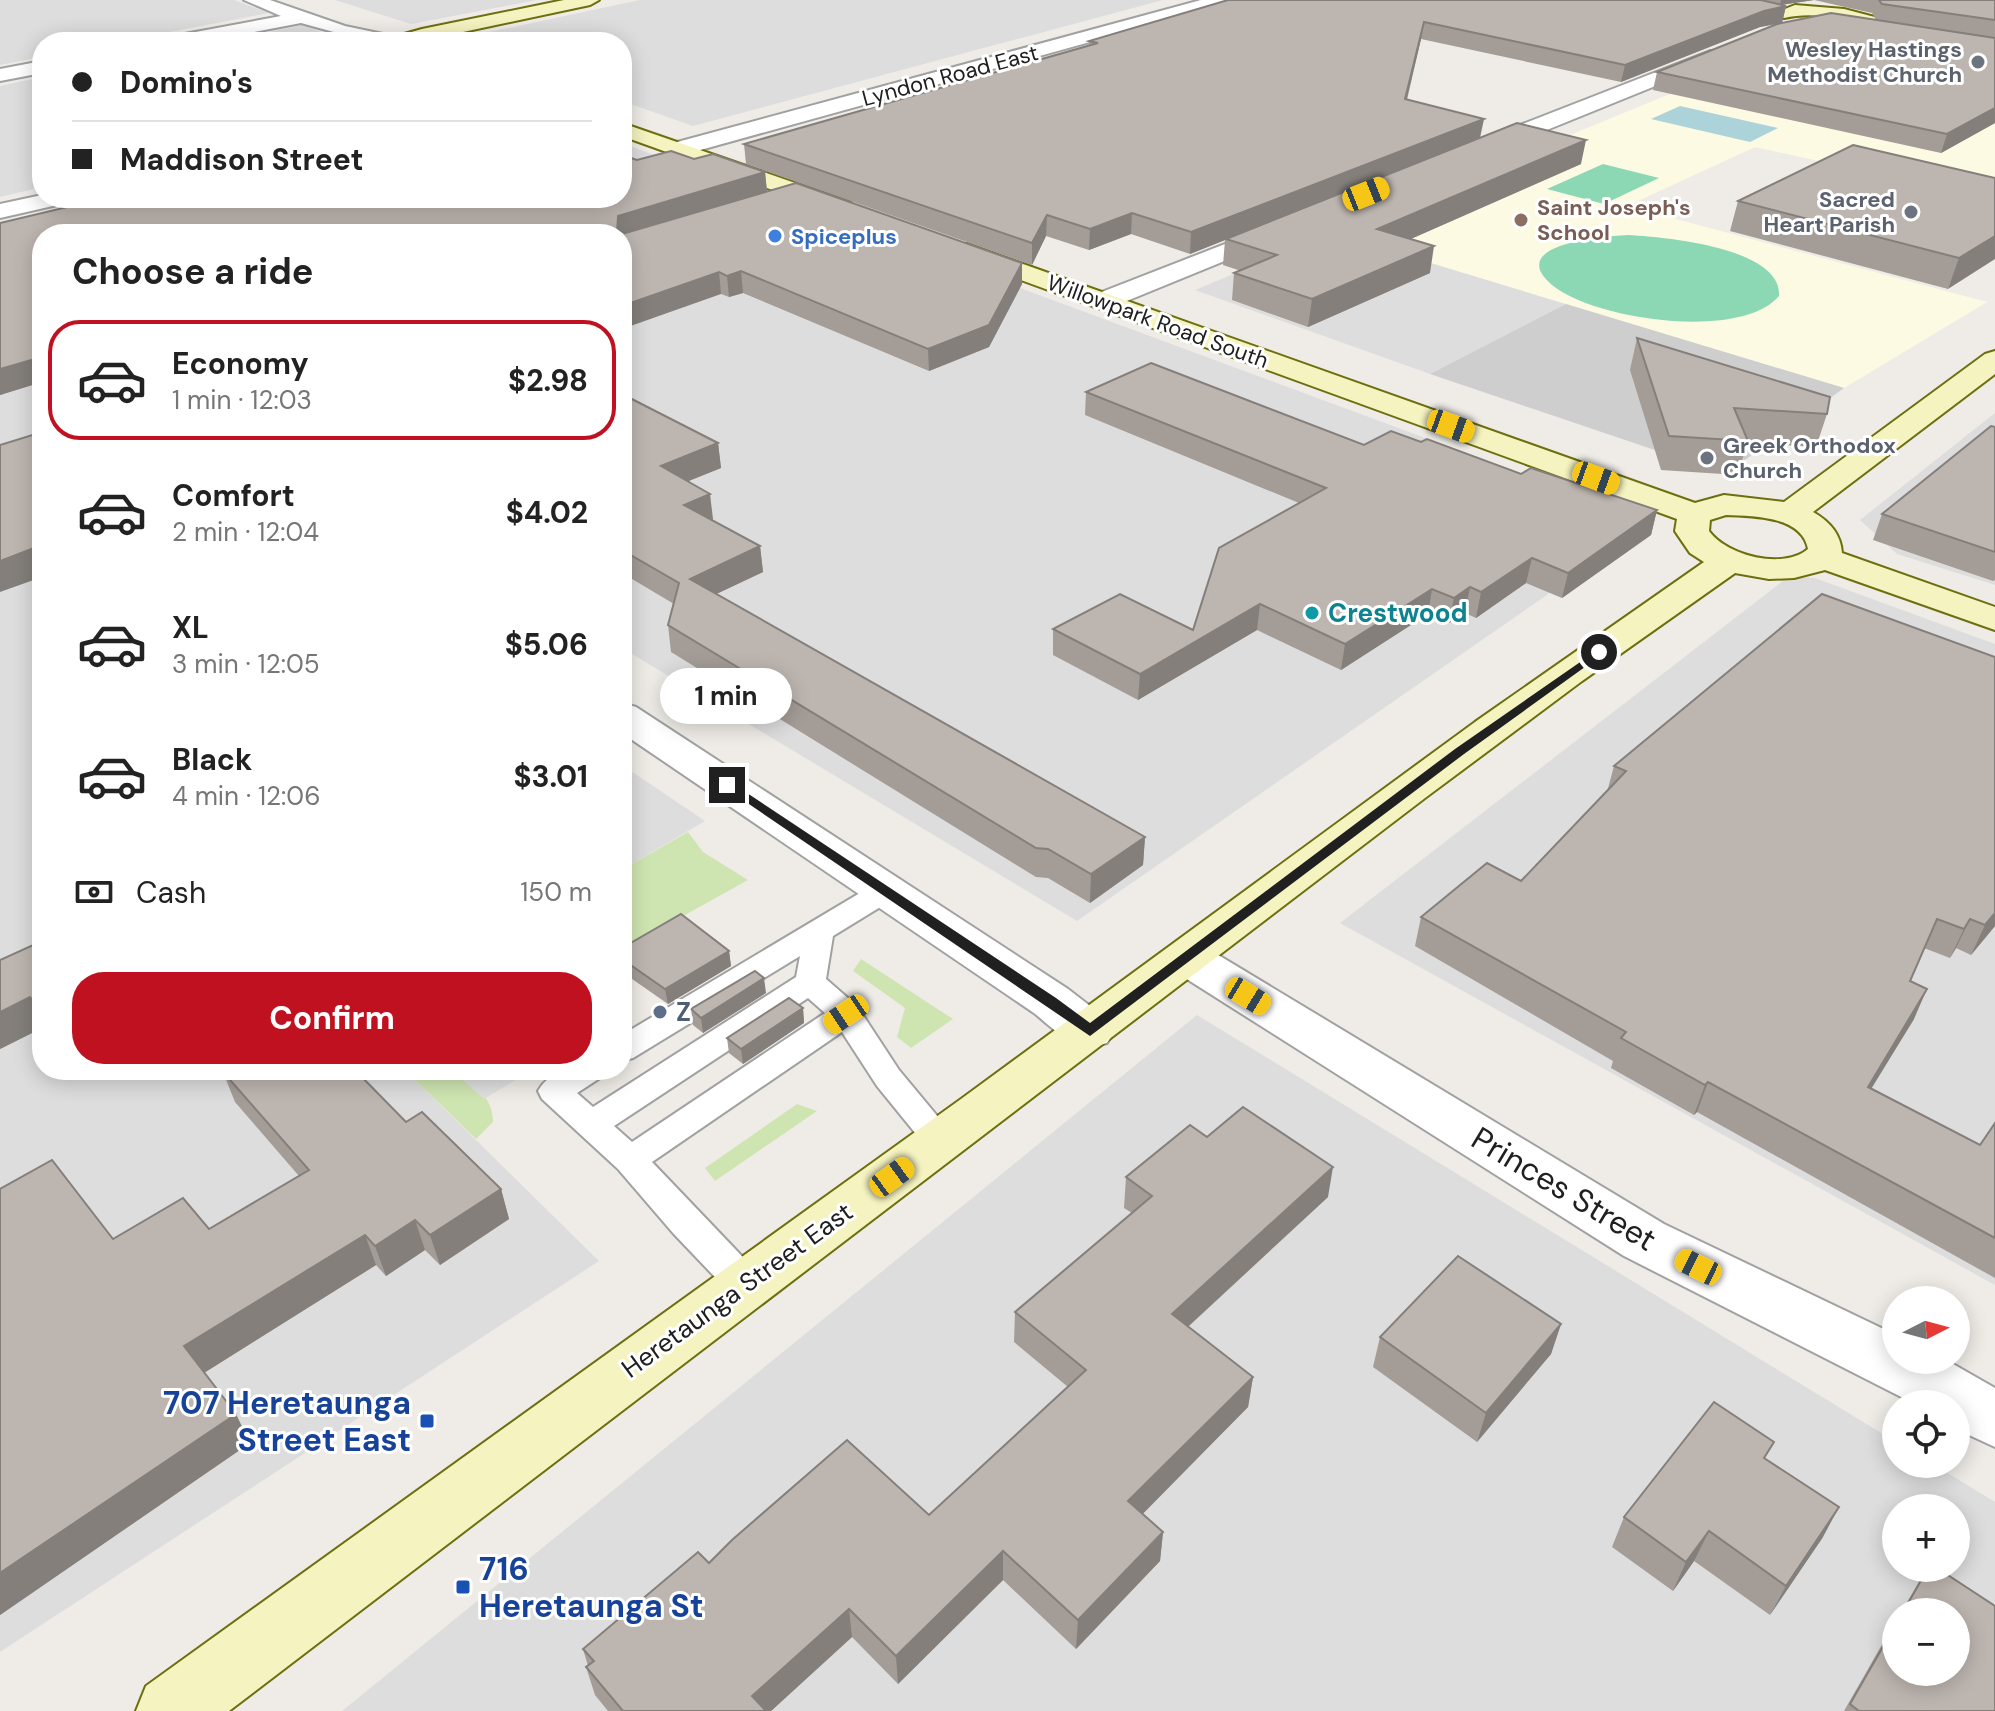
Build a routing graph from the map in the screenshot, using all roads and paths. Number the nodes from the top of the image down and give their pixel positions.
1 (253, 0) edge
2 (590, 0) edge
3 (607, 0) edge
4 (1221, 0) edge
5 (1808, 13) edge
6 (302, 17) junction
7 (225, 32) edge
8 (358, 32) edge
9 (432, 32) edge
10 (465, 32) edge
11 (1925, 35) edge
12 (1737, 46) edge
13 (32, 69) edge
14 (0, 75) edge
15 (632, 133) edge
16 (678, 149) junction
17 (1461, 156) edge
18 (799, 192) junction
19 (32, 204) edge
20 (760, 205) edge
21 (0, 211) edge
22 (874, 218) edge
23 (1296, 223) edge
24 (946, 244) edge
25 (1103, 301) junction
26 (1995, 360) edge
27 (1694, 514) junction
28 (1789, 514) junction
29 (1823, 558) junction
30 (1730, 560) junction
31 (1995, 619) edge
32 (632, 722) edge
33 (885, 891) junction
34 (819, 931) junction
35 (1188, 958) junction
36 (810, 982) junction
37 (846, 1014) junction
38 (1090, 1031) junction
39 (632, 1044) edge
40 (572, 1080) edge
41 (591, 1125) junction
42 (941, 1141) junction
43 (630, 1160) junction
44 (745, 1284) junction
45 (1995, 1420) edge
46 (171, 1711) edge

1 - 6 street
2 - 9 main road
3 - 10 main road
4 - 16 street, Lyndon Road East
5 - 11 main road
6 - 7 street
6 - 8 street
12 - 17 street
13 - 14 street
15 - 16 main road
16 - 18 main road
18 - 20 street
18 - 22 main road
19 - 21 street
23 - 25 street
24 - 25 main road, Willowpark Road South
25 - 27 main road, Willowpark Road South
26 - 28 main road
27 - 28 main road
27 - 30 main road
28 - 29 main road
29 - 30 main road
29 - 31 main road
30 - 35 main road, Heretaunga Street East
32 - 33 street
33 - 34 lane
33 - 38 street
34 - 36 lane
34 - 39 lane
35 - 38 main road, Heretaunga Street East
35 - 45 street, Princes Street
36 - 37 lane
36 - 41 lane
37 - 42 lane
37 - 43 lane
38 - 42 main road, Heretaunga Street East
40 - 41 lane
41 - 43 lane
42 - 44 main road, Heretaunga Street East
43 - 44 lane
44 - 46 main road, Heretaunga Street East

